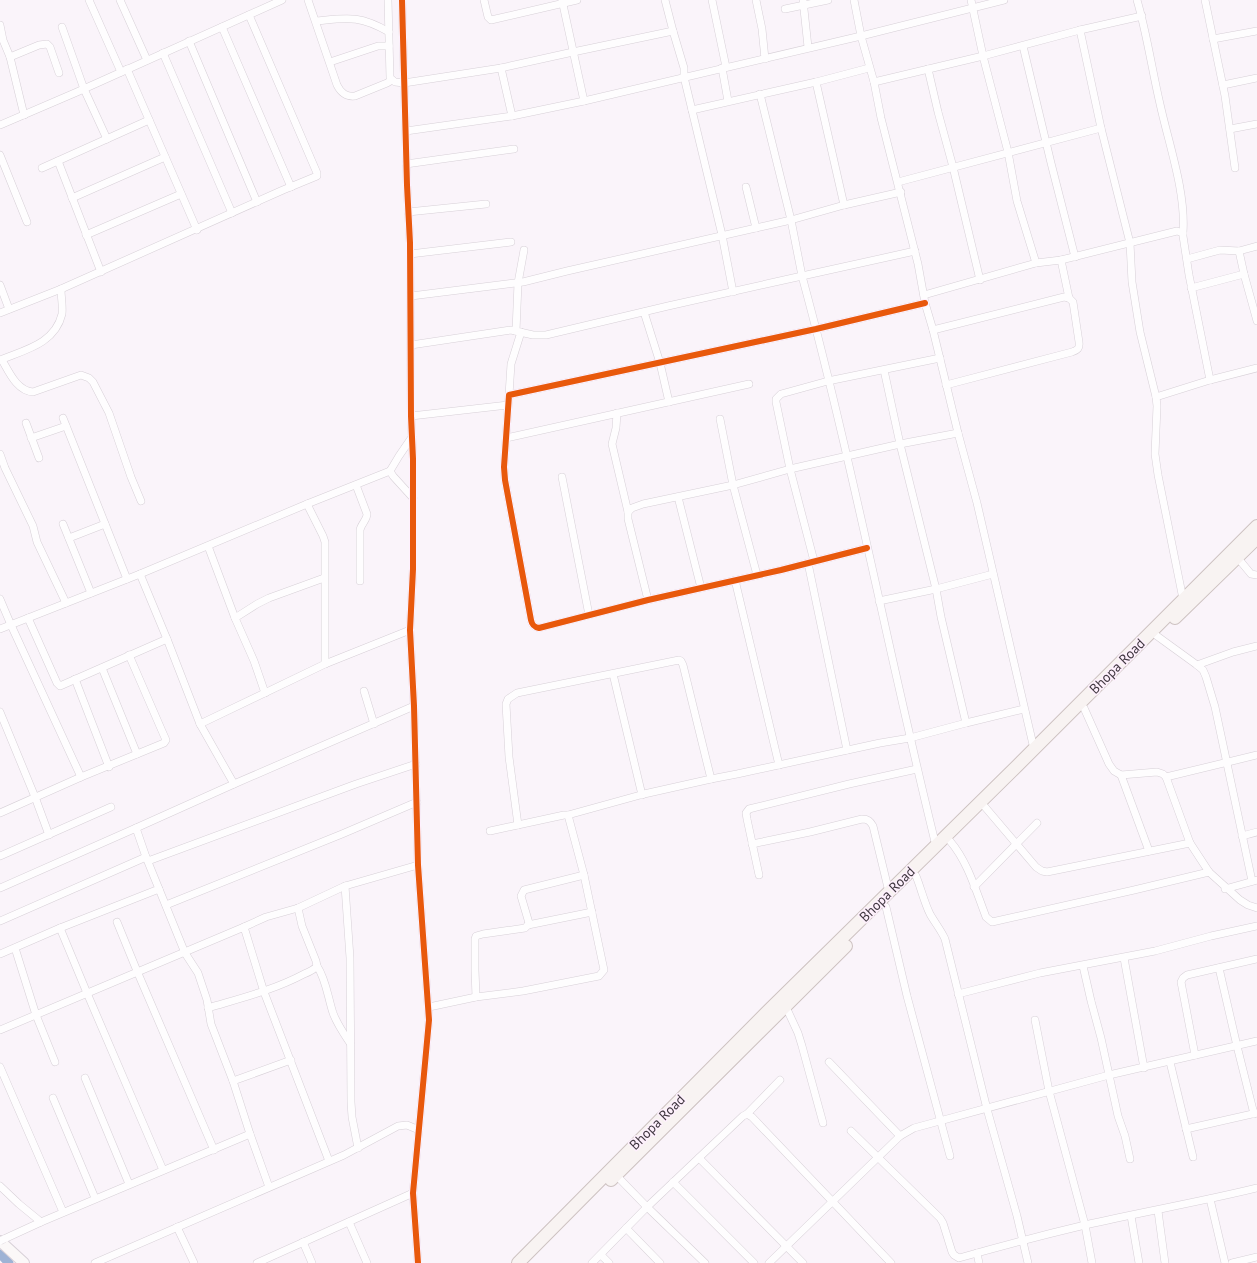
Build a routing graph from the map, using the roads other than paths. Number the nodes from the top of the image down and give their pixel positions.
1 (89, 0) edge
2 (120, 0) edge
3 (308, 0) edge
4 (388, 0) edge
5 (402, 0) edge
6 (484, 0) edge
7 (577, 0) edge
8 (665, 0) edge
9 (712, 0) edge
10 (756, 0) edge
11 (828, 0) edge
12 (854, 0) edge
13 (1004, 0) edge
14 (1137, 0) edge
15 (1205, 0) edge
16 (279, 1) edge
17 (562, 2) edge
18 (804, 2) edge
19 (972, 3) edge
20 (784, 9) dead end
21 (249, 15) junction
22 (1142, 16) junction
23 (316, 21) junction
24 (0, 25) edge
25 (62, 26) dead end
26 (222, 27) junction
27 (1080, 30) junction
28 (673, 31) junction
29 (1257, 31) edge
30 (389, 32) junction
31 (861, 36) junction
32 (1213, 39) junction
33 (189, 41) junction
34 (390, 46) junction
35 (1023, 46) junction
36 (808, 47) junction
37 (573, 52) junction
38 (163, 53) junction
39 (983, 56) junction
40 (10, 57) junction
41 (765, 58) junction
42 (147, 60) junction
43 (330, 62) junction
44 (724, 67) junction
45 (501, 68) junction
46 (870, 68) junction
47 (928, 69) junction
48 (124, 70) junction
49 (59, 73) dead end
50 (684, 77) junction
51 (1257, 78) edge
52 (392, 80) junction
53 (816, 82) junction
54 (874, 82) junction
55 (404, 83) junction
56 (1223, 85) junction
57 (84, 89) junction
58 (760, 94) junction
59 (584, 101) junction
60 (728, 101) junction
61 (692, 110) junction
62 (24, 115) junction
63 (512, 116) junction
64 (149, 120) junction
65 (1257, 124) edge
66 (0, 125) edge
67 (1101, 128) junction
68 (1230, 129) junction
69 (406, 131) junction
70 (107, 139) junction
71 (1046, 142) junction
72 (514, 150) dead end
73 (1008, 152) junction
74 (0, 155) edge
75 (166, 157) junction
76 (58, 161) junction
77 (406, 164) junction
78 (953, 167) junction
79 (42, 168) dead end
80 (1235, 168) dead end
81 (898, 182) junction
82 (746, 186) dead end
83 (291, 187) junction
84 (901, 192) junction
85 (181, 194) junction
86 (72, 198) junction
87 (257, 202) junction
88 (486, 204) dead end
89 (844, 205) junction
90 (408, 212) junction
91 (232, 214) junction
92 (791, 220) junction
93 (27, 222) dead end
94 (756, 228) junction
95 (197, 230) junction
96 (1183, 233) junction
97 (86, 235) junction
98 (722, 235) junction
99 (511, 242) dead end
100 (1130, 243) junction
101 (1257, 246) edge
102 (524, 250) dead end
103 (915, 251) junction
104 (1239, 251) junction
105 (410, 254) junction
106 (1075, 257) junction
107 (1187, 259) junction
108 (1061, 260) junction
109 (1036, 263) junction
110 (101, 272) junction
111 (1244, 274) junction
112 (802, 276) junction
113 (980, 280) junction
114 (518, 283) junction
115 (0, 285) edge
116 (1192, 288) junction
117 (61, 289) junction
118 (733, 292) junction
119 (924, 295) junction
120 (411, 296) junction
121 (1069, 298) junction
122 (925, 303) junction
123 (9, 309) junction
124 (0, 312) edge
125 (644, 312) junction
126 (1257, 319) edge
127 (816, 329) junction
128 (933, 330) junction
129 (518, 331) junction
130 (411, 345) junction
131 (940, 358) junction
132 (1, 360) edge
133 (660, 362) junction
134 (1257, 368) edge
135 (884, 370) junction
136 (1210, 380) junction
137 (828, 381) junction
138 (749, 384) dead end
139 (946, 385) junction
140 (509, 396) junction
141 (1156, 397) junction
142 (669, 402) junction
143 (508, 405) junction
144 (617, 413) junction
145 (411, 416) junction
146 (63, 418) dead end
147 (720, 419) dead end
148 (26, 424) dead end
149 (66, 426) junction
150 (958, 433) junction
151 (412, 437) junction
152 (31, 438) junction
153 (506, 438) junction
154 (900, 444) junction
155 (0, 454) edge
156 (847, 457) junction
157 (39, 458) dead end
158 (790, 469) junction
159 (390, 471) junction
160 (562, 477) dead end
161 (734, 484) junction
162 (356, 485) junction
163 (678, 496) junction
164 (413, 498) junction
165 (141, 501) dead end
166 (307, 504) junction
167 (628, 512) junction
168 (64, 524) dead end
169 (105, 524) junction
170 (1257, 526) edge
171 (69, 538) junction
172 (1257, 538) edge
173 (208, 546) junction
174 (867, 548) junction
175 (1237, 558) junction
176 (811, 562) junction
177 (140, 574) junction
178 (993, 574) junction
179 (757, 575) junction
180 (1257, 575) edge
181 (324, 578) junction
182 (127, 579) junction
183 (735, 580) junction
184 (360, 581) dead end
185 (701, 588) junction
186 (936, 588) junction
187 (91, 593) junction
188 (0, 599) edge
189 (1183, 599) junction
190 (648, 600) junction
191 (879, 601) junction
192 (66, 603) junction
193 (589, 616) junction
194 (28, 618) junction
195 (235, 618) junction
196 (11, 625) junction
197 (0, 629) edge
198 (410, 630) junction
199 (1157, 636) junction
200 (167, 639) junction
201 (1256, 646) edge
202 (1257, 654) edge
203 (130, 656) junction
204 (325, 664) junction
205 (1197, 665) junction
206 (102, 668) junction
207 (613, 674) junction
208 (75, 679) junction
209 (364, 691) dead end
210 (265, 693) junction
211 (1082, 705) junction
212 (414, 706) junction
213 (1024, 709) junction
214 (0, 712) edge
215 (966, 723) junction
216 (200, 724) junction
217 (374, 724) junction
218 (910, 738) junction
219 (1034, 749) junction
220 (847, 750) junction
221 (137, 754) junction
222 (1257, 754) edge
223 (1226, 762) junction
224 (416, 764) junction
225 (779, 765) junction
226 (109, 767) junction
227 (917, 770) junction
228 (1121, 775) junction
229 (81, 777) junction
230 (1166, 777) junction
231 (711, 779) junction
232 (234, 784) junction
233 (642, 795) junction
234 (35, 797) junction
235 (416, 802) junction
236 (111, 807) dead end
237 (985, 807) junction
238 (0, 813) edge
239 (568, 815) junction
240 (1037, 823) dead end
241 (518, 825) junction
242 (136, 828) junction
243 (490, 831) dead end
244 (1257, 832) edge
245 (49, 835) junction
246 (1242, 836) junction
247 (950, 841) junction
248 (1190, 843) junction
249 (752, 844) junction
250 (1016, 844) junction
251 (936, 846) junction
252 (1150, 852) junction
253 (0, 856) edge
254 (147, 859) junction
255 (418, 865) junction
256 (1209, 872) junction
257 (584, 875) junction
258 (759, 875) dead end
259 (916, 876) junction
260 (1254, 880) edge
261 (345, 886) junction
262 (974, 887) junction
263 (0, 888) edge
264 (1225, 888) junction
265 (158, 889) junction
266 (889, 892) junction
267 (166, 905) junction
268 (886, 907) junction
269 (298, 908) junction
270 (1257, 908) edge
271 (592, 912) junction
272 (0, 921) edge
273 (117, 922) dead end
274 (528, 925) junction
275 (1257, 926) edge
276 (244, 927) junction
277 (60, 928) junction
278 (15, 948) junction
279 (185, 953) junction
280 (0, 954) edge
281 (1124, 958) junction
282 (1257, 959) edge
283 (317, 966) junction
284 (1083, 966) junction
285 (1219, 968) junction
286 (137, 971) junction
287 (264, 992) junction
288 (87, 993) junction
289 (958, 994) junction
290 (476, 997) junction
291 (428, 1007) junction
292 (786, 1007) junction
293 (208, 1008) junction
294 (36, 1015) junction
295 (1034, 1020) dead end
296 (0, 1030) edge
297 (1257, 1041) edge
298 (350, 1043) junction
299 (1237, 1046) junction
300 (1195, 1056) junction
301 (291, 1060) junction
302 (55, 1062) dead end
303 (829, 1062) dead end
304 (1170, 1062) junction
305 (0, 1067) edge
306 (1144, 1068) junction
307 (1109, 1076) junction
308 (85, 1078) dead end
309 (780, 1080) dead end
310 (233, 1081) junction
311 (1049, 1091) junction
312 (53, 1098) dead end
313 (987, 1109) junction
314 (747, 1114) junction
315 (1256, 1114) edge
316 (940, 1121) junction
317 (823, 1123) dead end
318 (1186, 1129) junction
319 (419, 1130) junction
320 (852, 1131) dead end
321 (250, 1134) junction
322 (900, 1136) junction
323 (358, 1148) junction
324 (214, 1150) junction
325 (950, 1156) dead end
326 (878, 1157) junction
327 (1193, 1157) dead end
328 (698, 1158) junction
329 (1130, 1159) dead end
330 (329, 1161) junction
331 (163, 1170) junction
332 (613, 1172) junction
333 (673, 1182) junction
334 (129, 1184) junction
335 (0, 1186) edge
336 (269, 1187) junction
337 (1257, 1188) edge
338 (413, 1193) junction
339 (95, 1198) junction
340 (1210, 1199) junction
341 (833, 1202) junction
342 (647, 1207) junction
343 (1158, 1211) junction
344 (63, 1212) junction
345 (1131, 1216) junction
346 (40, 1222) junction
347 (349, 1222) junction
348 (1085, 1225) junction
349 (177, 1227) junction
350 (626, 1228) junction
351 (1023, 1240) junction
352 (2, 1241) edge
353 (304, 1242) junction
354 (787, 1246) junction
355 (977, 1253) junction
356 (601, 1255) junction
357 (1257, 1257) edge
358 (24, 1263) edge
359 (95, 1263) edge
360 (194, 1263) edge
361 (257, 1263) edge
362 (312, 1263) edge
363 (368, 1263) edge
364 (418, 1263) edge
365 (518, 1263) edge
366 (528, 1263) edge
367 (592, 1263) edge
368 (609, 1263) edge
369 (660, 1263) edge
370 (705, 1263) edge
371 (754, 1263) edge
372 (769, 1263) edge
373 (804, 1263) edge
374 (891, 1263) edge
375 (979, 1263) edge
376 (1028, 1263) edge
377 (1092, 1263) edge
378 (1139, 1263) edge
379 (1166, 1263) edge
380 (1225, 1263) edge
381 (1232, 1263) edge

1 - 48 street
2 - 42 street
3 - 23 street
4 - 30 street
5 - 55 street
6 - 17 street
7 - 17 street
8 - 28 street
9 - 44 street
10 - 41 street
11 - 18 street
12 - 31 street
13 - 19 street
14 - 22 street
15 - 32 street
16 - 21 street
17 - 37 street
18 - 20 street
18 - 36 street
19 - 31 street
19 - 39 street
21 - 26 street
21 - 83 street
22 - 27 street
22 - 96 street
23 - 30 street
23 - 43 street
24 - 40 street
25 - 57 street
26 - 33 street
26 - 83 street
27 - 35 street
27 - 67 street
28 - 37 street
28 - 50 street
29 - 32 street
30 - 34 street
31 - 36 street
31 - 46 street
32 - 56 street
33 - 38 street
33 - 87 street
34 - 43 street
34 - 52 street
35 - 39 street
35 - 71 street
36 - 41 street
37 - 45 street
37 - 59 street
38 - 42 street
38 - 91 street
39 - 47 street
39 - 73 street
40 - 49 street
40 - 62 street
41 - 44 street
42 - 48 street
43 - 52 street
44 - 50 street
44 - 60 street
45 - 55 street
45 - 63 street
46 - 53 street
46 - 54 street
47 - 54 street
47 - 78 street
48 - 57 street
48 - 64 street
50 - 59 street
50 - 61 street
51 - 56 street
52 - 55 street
53 - 58 street
53 - 89 street
54 - 81 street
55 - 69 street
56 - 68 street
57 - 62 street
57 - 70 street
58 - 60 street
58 - 92 street
59 - 63 street
60 - 61 street
61 - 98 street
62 - 66 street
63 - 69 street
64 - 70 street
64 - 75 street
65 - 68 street
67 - 71 street
67 - 100 street
68 - 80 street
69 - 77 street
70 - 76 street
71 - 73 street
71 - 106 street
72 - 77 street
73 - 78 street
73 - 109 street
74 - 93 street
75 - 85 street
75 - 86 street
76 - 79 street
76 - 86 street
77 - 90 street
78 - 81 street
78 - 113 street
81 - 84 street
82 - 94 street
83 - 87 street
84 - 89 street
84 - 103 street
85 - 95 street
85 - 97 street
86 - 97 street
87 - 91 street
88 - 90 street
89 - 92 street
90 - 105 street
91 - 95 street
92 - 94 street
92 - 112 street
94 - 98 street
95 - 110 street
96 - 100 street
96 - 107 street
97 - 110 street
98 - 114 street
98 - 118 street
99 - 105 street
100 - 106 street
100 - 141 street
101 - 104 street
102 - 114 street
103 - 112 street
103 - 119 street
104 - 107 street
104 - 111 street
105 - 120 street
106 - 108 street
107 - 116 street
108 - 109 street
108 - 121 street
109 - 113 street
110 - 117 street
111 - 116 street
111 - 126 street
112 - 118 street
112 - 127 street
113 - 119 street
114 - 120 street
114 - 129 street
115 - 123 street
116 - 136 street
117 - 123 street
117 - 132 street
118 - 125 street
119 - 122 street
120 - 130 street
121 - 128 street
121 - 139 street
122 - 127 street
122 - 128 street
123 - 124 street
125 - 129 street
125 - 133 street
127 - 133 street
127 - 137 street
128 - 131 street
129 - 130 street
129 - 140 street
130 - 145 street
131 - 135 street
131 - 139 street
132 - 165 street
133 - 140 street
133 - 142 street
134 - 136 street
135 - 137 street
135 - 154 street
136 - 141 street
137 - 156 street
137 - 158 street
138 - 142 street
139 - 150 street
140 - 143 street
141 - 189 street
142 - 144 street
143 - 145 street
143 - 153 street
144 - 153 street
144 - 167 street
145 - 151 street
146 - 149 street
147 - 161 street
148 - 152 street
149 - 152 street
149 - 169 street
150 - 154 street
150 - 178 street
151 - 159 street
151 - 164 street
152 - 157 street
153 - 193 street
154 - 156 street
154 - 186 street
155 - 192 street
156 - 158 street
156 - 174 street
158 - 161 street
158 - 176 street
159 - 162 street
159 - 164 street
160 - 193 street
161 - 163 street
161 - 179 street
162 - 166 street
162 - 184 street
163 - 167 street
163 - 185 street
164 - 198 street
166 - 173 street
166 - 181 street
167 - 190 street
168 - 171 street
169 - 171 street
169 - 182 street
170 - 189 main road, Bhopa Road
171 - 187 street
172 - 175 main road, Bhopa Road
173 - 177 street
173 - 195 street
174 - 176 street
174 - 191 street
175 - 180 street
175 - 199 main road, Bhopa Road
176 - 179 street
176 - 220 street
177 - 182 street
177 - 200 street
178 - 186 street
178 - 213 street
179 - 183 street
181 - 195 street
181 - 204 street
182 - 187 street
183 - 185 street
183 - 225 street
185 - 190 street
186 - 191 street
186 - 215 street
187 - 192 street
188 - 196 street
189 - 211 main road, Bhopa Road
190 - 193 street
191 - 218 street
192 - 194 street
194 - 196 street
194 - 208 street
195 - 210 street
196 - 197 street
196 - 229 street
198 - 204 street
198 - 212 street
199 - 205 street
199 - 211 main road, Bhopa Road
200 - 203 street
200 - 216 street
201 - 202 street
201 - 205 street
203 - 206 street
203 - 221 street
204 - 210 street
205 - 223 street
206 - 208 street
206 - 221 street
207 - 231 street
207 - 233 street
207 - 241 street
208 - 226 street
209 - 217 street
210 - 216 street
211 - 219 main road, Bhopa Road
211 - 228 street
211 - 237 main road, Bhopa Road
212 - 217 street
212 - 224 street
213 - 215 street
213 - 219 street
214 - 234 street
215 - 218 street
216 - 232 street
217 - 232 street
218 - 220 street
218 - 227 street
219 - 251 main road, Bhopa Road
220 - 225 street
221 - 226 street
222 - 223 street
223 - 230 street
223 - 246 street
224 - 235 street
224 - 254 street
225 - 231 street
226 - 229 street
227 - 249 street
227 - 251 street
228 - 230 street
228 - 252 street
229 - 234 street
230 - 248 street
231 - 233 street
232 - 242 street
233 - 239 street
234 - 238 street
234 - 245 street
235 - 255 street
235 - 267 street
236 - 245 street
237 - 247 main road, Bhopa Road
237 - 250 street
239 - 241 street
239 - 257 street
240 - 250 street
241 - 243 street
242 - 254 street
242 - 263 street
244 - 246 street
245 - 253 street
246 - 260 street
247 - 259 main road, Bhopa Road
247 - 262 street
248 - 252 street
248 - 256 street
249 - 258 street
249 - 266 street
250 - 252 street
250 - 262 street
251 - 266 main road, Bhopa Road
254 - 265 street
254 - 272 street
255 - 261 street
255 - 291 street
256 - 262 street
256 - 264 street
257 - 271 street
257 - 274 street
259 - 268 main road, Bhopa Road
259 - 289 street
260 - 264 street
261 - 269 street
261 - 298 street
264 - 270 street
265 - 267 street
265 - 277 street
266 - 332 main road, Bhopa Road
267 - 279 street
268 - 292 main road, Bhopa Road
268 - 316 street
269 - 276 street
269 - 283 street
271 - 274 street
271 - 290 street
273 - 286 street
274 - 290 street
275 - 281 street
276 - 279 street
276 - 287 street
277 - 278 street
277 - 288 street
278 - 280 street
278 - 294 street
279 - 286 street
279 - 293 street
281 - 284 street
281 - 306 street
282 - 285 street
283 - 287 street
283 - 298 street
284 - 289 street
284 - 307 street
285 - 299 street
285 - 300 street
286 - 288 street
286 - 324 street
287 - 293 street
287 - 301 street
288 - 294 street
288 - 331 street
289 - 313 street
290 - 291 street
291 - 319 street
292 - 317 street
292 - 332 main road, Bhopa Road
293 - 310 street
294 - 296 street
294 - 302 street
295 - 311 street
297 - 299 street
298 - 323 street
299 - 300 street
299 - 315 street
300 - 304 street
301 - 310 street
301 - 330 street
303 - 322 street
304 - 306 street
304 - 318 street
305 - 344 street
306 - 307 street
307 - 311 street
307 - 329 street
308 - 334 street
309 - 314 street
310 - 321 street
311 - 313 street
311 - 348 street
312 - 339 street
313 - 316 street
313 - 351 street
314 - 328 street
314 - 341 street
315 - 318 street
316 - 322 street
316 - 325 street
318 - 327 street
319 - 323 street
319 - 338 street
320 - 326 street
321 - 324 street
321 - 336 street
322 - 326 street
323 - 330 street
324 - 331 street
326 - 341 street
326 - 355 street
328 - 333 street
328 - 354 street
330 - 336 street
331 - 334 street
332 - 342 street
332 - 365 main road, Bhopa Road
332 - 366 main road, Bhopa Road
333 - 342 street
333 - 371 street
334 - 339 street
335 - 346 street
336 - 349 street
337 - 340 street
338 - 347 street
338 - 364 street
339 - 344 street
340 - 343 street
340 - 380 street
341 - 354 street
341 - 374 street
342 - 350 street
342 - 370 street
343 - 345 street
343 - 379 street
344 - 346 street
345 - 348 street
345 - 378 street
346 - 352 street
347 - 353 street
347 - 363 street
348 - 351 street
348 - 377 street
349 - 359 street
349 - 360 street
350 - 356 street
350 - 369 street
351 - 355 street
351 - 376 street
352 - 358 street
353 - 361 street
353 - 362 street
354 - 372 street
354 - 373 street
355 - 375 street
356 - 367 street
356 - 368 street
357 - 381 street

